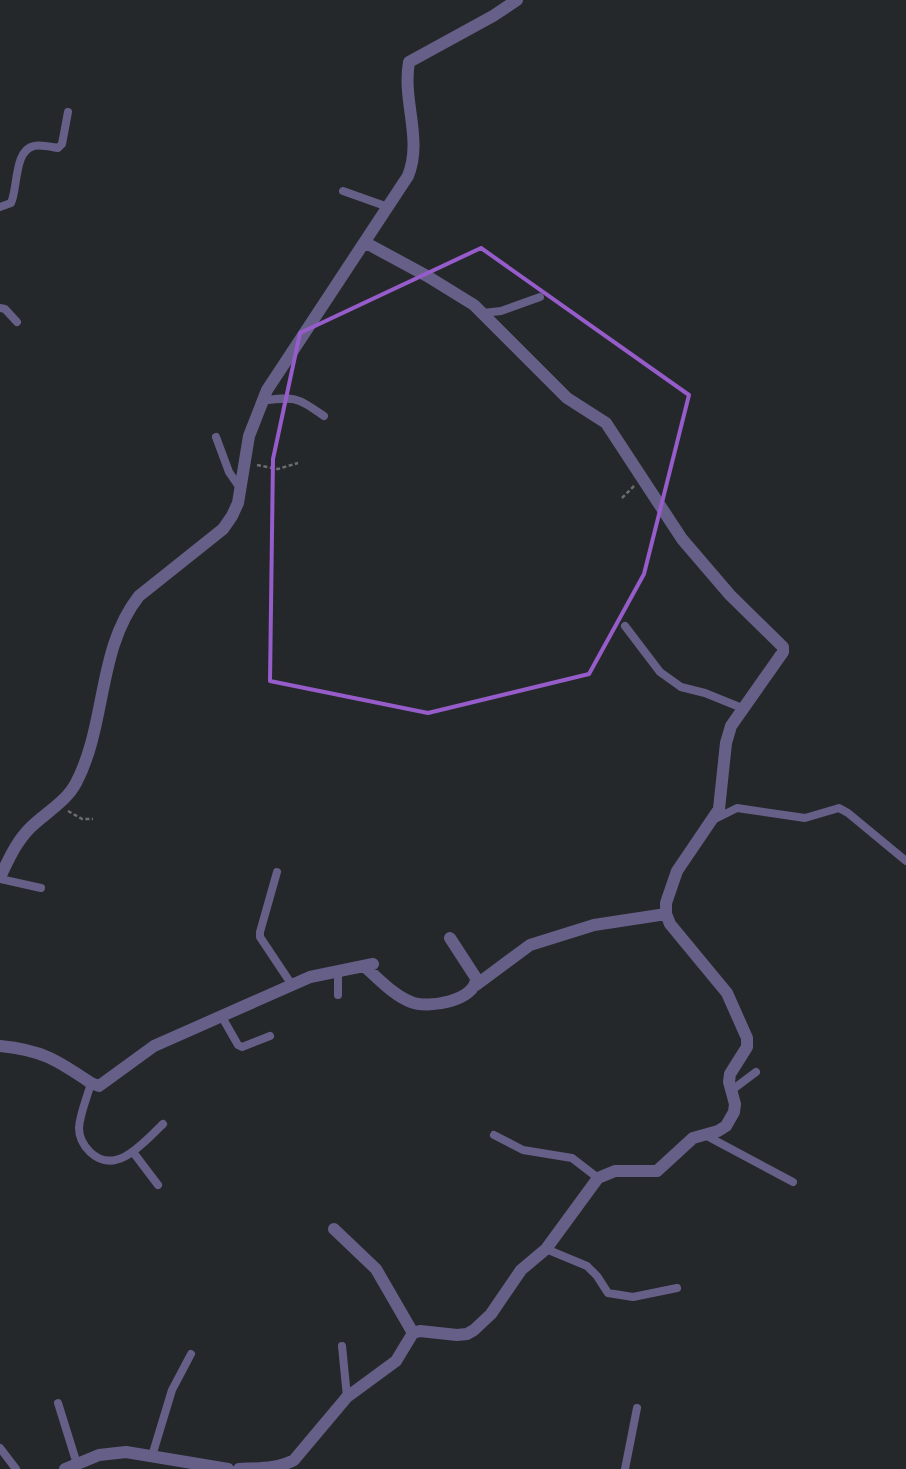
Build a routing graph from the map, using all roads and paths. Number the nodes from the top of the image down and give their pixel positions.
1 (517, 0) edge
2 (68, 112) dead end
3 (343, 191) dead end
4 (0, 207) edge
5 (388, 208) junction
6 (366, 243) junction
7 (540, 297) dead end
8 (0, 308) edge
9 (483, 313) junction
10 (17, 322) dead end
11 (261, 401) junction
12 (324, 416) dead end
13 (216, 437) dead end
14 (243, 463) junction
15 (298, 463) dead end
16 (642, 478) junction
17 (240, 488) junction
18 (622, 498) dead end
19 (625, 626) dead end
20 (742, 708) junction
21 (58, 804) junction
22 (93, 820) dead end
23 (713, 820) junction
24 (906, 861) edge
25 (277, 872) dead end
26 (0, 878) edge
27 (41, 888) dead end
28 (666, 914) junction
29 (450, 938) dead end
30 (338, 971) junction
31 (292, 985) junction
32 (476, 985) junction
33 (338, 995) dead end
34 (222, 1017) junction
35 (270, 1036) dead end
36 (0, 1046) edge
37 (756, 1072) dead end
38 (91, 1083) junction
39 (732, 1090) junction
40 (163, 1124) dead end
41 (494, 1135) dead end
42 (705, 1135) junction
43 (134, 1152) junction
44 (598, 1178) junction
45 (792, 1182) dead end
46 (158, 1185) dead end
47 (334, 1229) dead end
48 (546, 1249) junction
49 (677, 1288) dead end
50 (413, 1333) junction
51 (342, 1346) dead end
52 (191, 1354) dead end
53 (348, 1397) junction
54 (58, 1403) dead end
55 (637, 1408) dead end
56 (0, 1448) edge
57 (152, 1456) junction
58 (71, 1467) edge
59 (285, 1467) edge
60 (16, 1469) edge
61 (228, 1469) edge
62 (239, 1469) edge
63 (625, 1469) edge

1 - 5 street
2 - 4 lane
3 - 5 lane
5 - 6 street
6 - 9 street
6 - 11 street
7 - 9 lane
8 - 10 lane
9 - 16 street
11 - 12 lane
11 - 14 street
13 - 17 lane
14 - 15 path
14 - 17 street
16 - 18 path
16 - 20 street
17 - 21 street
19 - 20 lane
20 - 23 street
21 - 22 path
21 - 26 street
23 - 24 lane
23 - 28 street
25 - 31 lane
26 - 27 lane
28 - 32 street
28 - 39 street
29 - 32 street
30 - 31 street
30 - 32 street
30 - 33 lane
31 - 34 street
34 - 35 lane
34 - 38 street
36 - 38 street
37 - 39 lane
38 - 43 lane
39 - 42 street
40 - 43 lane
41 - 44 lane
42 - 44 street
42 - 45 lane
43 - 46 lane
44 - 48 street
47 - 50 street
48 - 49 lane
48 - 50 street
50 - 53 street
51 - 53 lane
52 - 57 lane
53 - 59 street
54 - 58 lane
55 - 63 lane
56 - 60 lane
57 - 58 street
57 - 61 street
59 - 62 street

